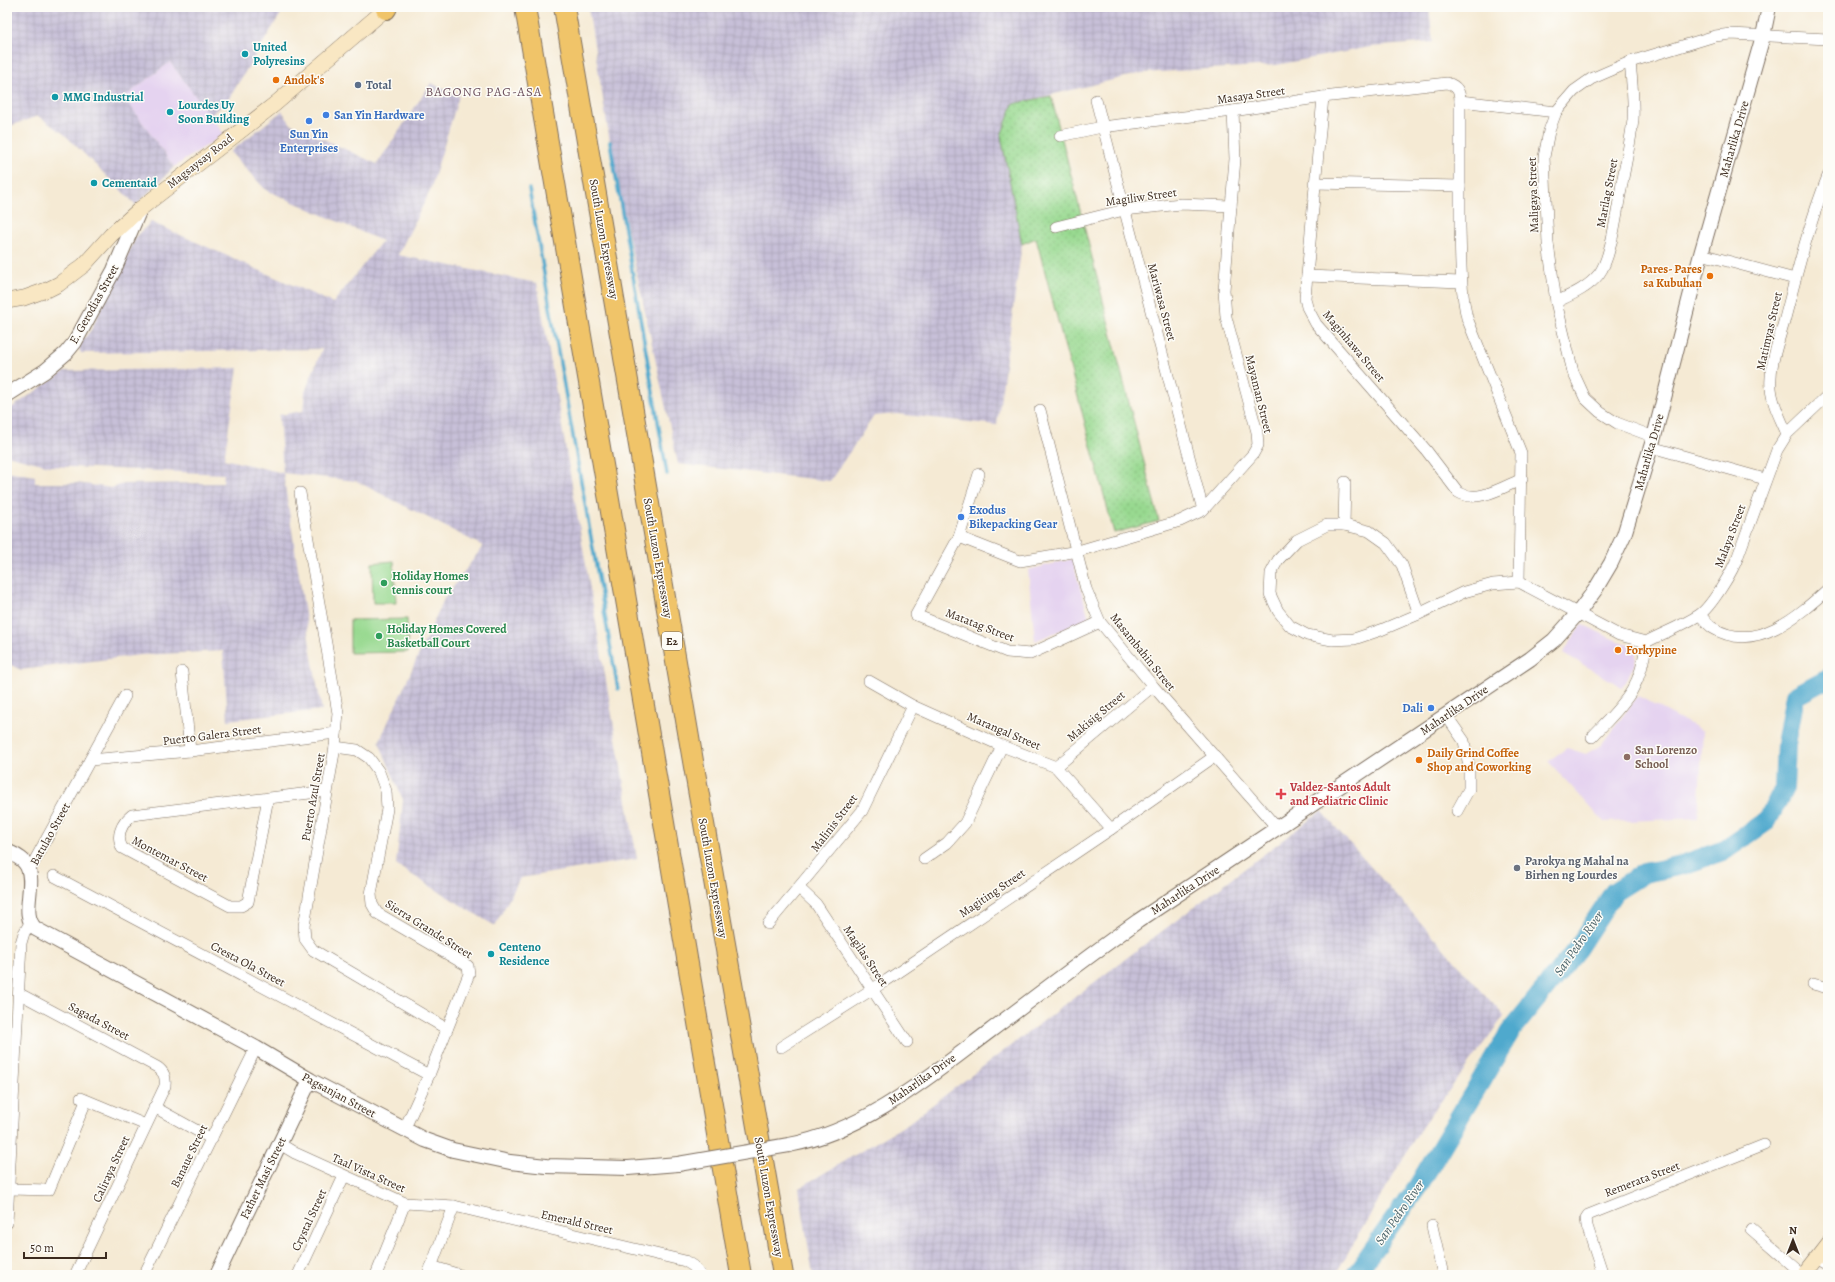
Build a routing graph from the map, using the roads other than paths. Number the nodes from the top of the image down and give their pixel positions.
1 (525, 7) edge
2 (564, 7) edge
3 (1769, 7) edge
4 (384, 9) edge
5 (1763, 36) junction
6 (1828, 39) edge
7 (1630, 62) junction
8 (1322, 97) junction
9 (1096, 100) dead end
10 (1460, 101) junction
11 (1233, 111) junction
12 (1556, 112) junction
13 (1102, 127) junction
14 (1060, 136) dead end
15 (1828, 176) edge
16 (1314, 183) junction
17 (1460, 186) junction
18 (1231, 206) junction
19 (140, 209) junction
20 (1124, 210) junction
21 (1056, 227) dead end
22 (1701, 254) junction
23 (1307, 276) junction
24 (1795, 279) junction
25 (1461, 282) junction
26 (7, 302) edge
27 (1556, 302) junction
28 (7, 395) edge
29 (1828, 395) edge
30 (1040, 410) dead end
31 (1787, 434) junction
32 (1653, 442) junction
33 (979, 474) dead end
34 (1522, 479) junction
35 (1765, 479) junction
36 (1345, 482) dead end
37 (300, 493) dead end
38 (1203, 510) junction
39 (1344, 524) junction
40 (959, 537) junction
41 (1078, 551) junction
42 (1519, 582) junction
43 (1828, 589) edge
44 (1578, 613) junction
45 (1419, 614) junction
46 (1700, 614) junction
47 (1100, 622) junction
48 (1646, 642) junction
49 (182, 672) dead end
50 (869, 681) dead end
51 (1153, 686) junction
52 (125, 696) dead end
53 (913, 706) junction
54 (1446, 715) junction
55 (336, 733) junction
56 (1592, 737) dead end
57 (1002, 746) junction
58 (335, 747) junction
59 (190, 751) junction
60 (1215, 756) junction
61 (90, 760) junction
62 (1056, 766) junction
63 (326, 791) junction
64 (268, 798) junction
65 (1457, 811) dead end
66 (1111, 829) junction
67 (1278, 829) junction
68 (7, 851) edge
69 (924, 859) dead end
70 (29, 871) junction
71 (54, 876) dead end
72 (799, 888) junction
73 (30, 923) junction
74 (768, 924) dead end
75 (1813, 984) dead end
76 (872, 988) junction
77 (1828, 988) edge
78 (20, 994) junction
79 (447, 1029) junction
80 (907, 1042) dead end
81 (781, 1047) dead end
82 (256, 1048) junction
83 (164, 1074) joint
84 (429, 1075) junction
85 (310, 1080) junction
86 (154, 1107) junction
87 (146, 1124) junction
88 (404, 1130) junction
89 (212, 1139) junction
90 (280, 1144) junction
91 (1764, 1145) dead end
92 (678, 1164) joint
93 (344, 1176) junction
94 (10, 1189) junction
95 (406, 1203) junction
96 (454, 1206) junction
97 (7, 1223) edge
98 (1432, 1226) dead end
99 (1751, 1230) dead end
100 (1828, 1244) edge
101 (1822, 1261) edge
102 (429, 1270) edge
103 (696, 1271) edge
104 (75, 1275) edge
105 (144, 1275) edge
106 (217, 1275) edge
107 (298, 1275) edge
108 (376, 1275) edge
109 (460, 1275) edge
110 (741, 1275) edge
111 (783, 1275) edge
112 (1443, 1275) edge
113 (1603, 1275) edge
114 (1804, 1275) edge

1 - 110 highway
2 - 111 highway, South Luzon Expressway / E2
3 - 5 street, Maharlika Drive
4 - 19 main road, Magsaysay Road
5 - 6 street
5 - 7 street, Maligaya Street
5 - 22 street, Maharlika Drive
7 - 12 street, Maligaya Street
7 - 27 street, Marilag Street
8 - 10 street, Masaya Street
8 - 11 street, Masaya Street
8 - 16 street, Maginhawa Street
9 - 13 street, Mariwasa Street
10 - 12 street
10 - 17 street
11 - 13 street, Masaya Street
11 - 18 street, Mayaman Street
12 - 27 street, Maligaya Street
13 - 14 street, Masaya Street
13 - 20 street, Mariwasa Street
15 - 24 street, Matimyas Street
16 - 17 street
16 - 23 street, Maginhawa Street
17 - 25 street
18 - 20 street, Magiliw Street
18 - 38 street, Mayaman Street
19 - 26 main road, Magsaysay Road
19 - 28 street, E. Gerodias Street
20 - 21 street, Magiliw Street
20 - 38 street, Mariwasa Street
22 - 24 street, Matimyas Street
22 - 32 street, Maharlika Drive
23 - 25 street
23 - 34 street, Maginhawa Street
24 - 31 street, Matimyas Street
25 - 34 street
27 - 32 street, Maligaya Street
29 - 31 street, Malaya Street
30 - 41 street, Masambahin Street
31 - 35 street, Malaya Street
32 - 35 street, Maligaya Street
32 - 44 street, Maharlika Drive
33 - 40 street
34 - 42 street
35 - 46 street, Malaya Street
36 - 39 street
37 - 55 street, Puerto Azul Street
38 - 41 street, Mayaman Street
39 - 45 street
39 - 45 street
40 - 41 street, Mayaman Street
40 - 47 street, Matatag Street
41 - 47 street, Masambahin Street
42 - 44 street
42 - 45 street
43 - 46 street
44 - 48 street
44 - 54 street, Maharlika Drive
46 - 48 street, Malaya Street
47 - 51 street, Masambahin Street
48 - 56 street
49 - 59 street
50 - 53 street, Marangal Street
51 - 60 street, Masambahin Street
51 - 62 street, Makisig Street
52 - 61 street, Batulao Street
53 - 57 street, Marangal Street
53 - 72 street, Malinis Street
54 - 65 street
54 - 67 street, Maharlika Drive
55 - 58 street, Puerto Azul Street
55 - 59 street, Puerto Galera Street
57 - 62 street, Marangal Street
57 - 69 street
58 - 63 street, Puerto Azul Street
58 - 79 street, Sierra Grande Street
59 - 61 street, Puerto Galera Street
60 - 66 street, Magiting Street
60 - 67 street, Masambahin Street
61 - 70 street, Batulao Street
62 - 66 street, Marangal Street
63 - 64 street, Montemar Street
63 - 79 street, Puerto Azul Street
64 - 64 street, Montemar Street
66 - 76 street, Magiting Street
67 - 92 street, Maharlika Drive, bridge
68 - 70 street
70 - 73 street, Batulao Street
71 - 84 street, Cresta Ola Street
72 - 74 street, Malinis Street
72 - 76 street, Magilas Street
73 - 78 street, Batulao Street
73 - 82 street, Pagsanjan Street
75 - 77 street
76 - 80 street, Magilas Street
76 - 81 street, Magiting Street
78 - 83 street, Sagada Street
78 - 94 street, Batulao Street
79 - 84 street, Sierra Grande Street
82 - 85 street, Pagsanjan Street
82 - 89 street, Banaue Street
83 - 86 street, Caliraya Street
84 - 88 street, Sierra Grande Street
85 - 88 street, Pagsanjan Street
85 - 90 street, Father Masi Street
86 - 87 street, Caliraya Street
86 - 89 street
87 - 94 street
87 - 104 street, Caliraya Street
88 - 92 street, Pagsanjan Street
89 - 105 street, Banaue Street
90 - 93 street, Taal Vista Street
90 - 106 street, Father Masi Street
91 - 113 street, Remerata Street
93 - 95 street, Taal Vista Street
93 - 107 street, Crystal Street
94 - 97 street, Batulao Street
95 - 96 street, Taal Vista Street
95 - 108 street
96 - 102 street
96 - 103 street, Emerald Street
98 - 112 street
99 - 114 street
100 - 101 main road
101 - 114 main road
102 - 109 street

